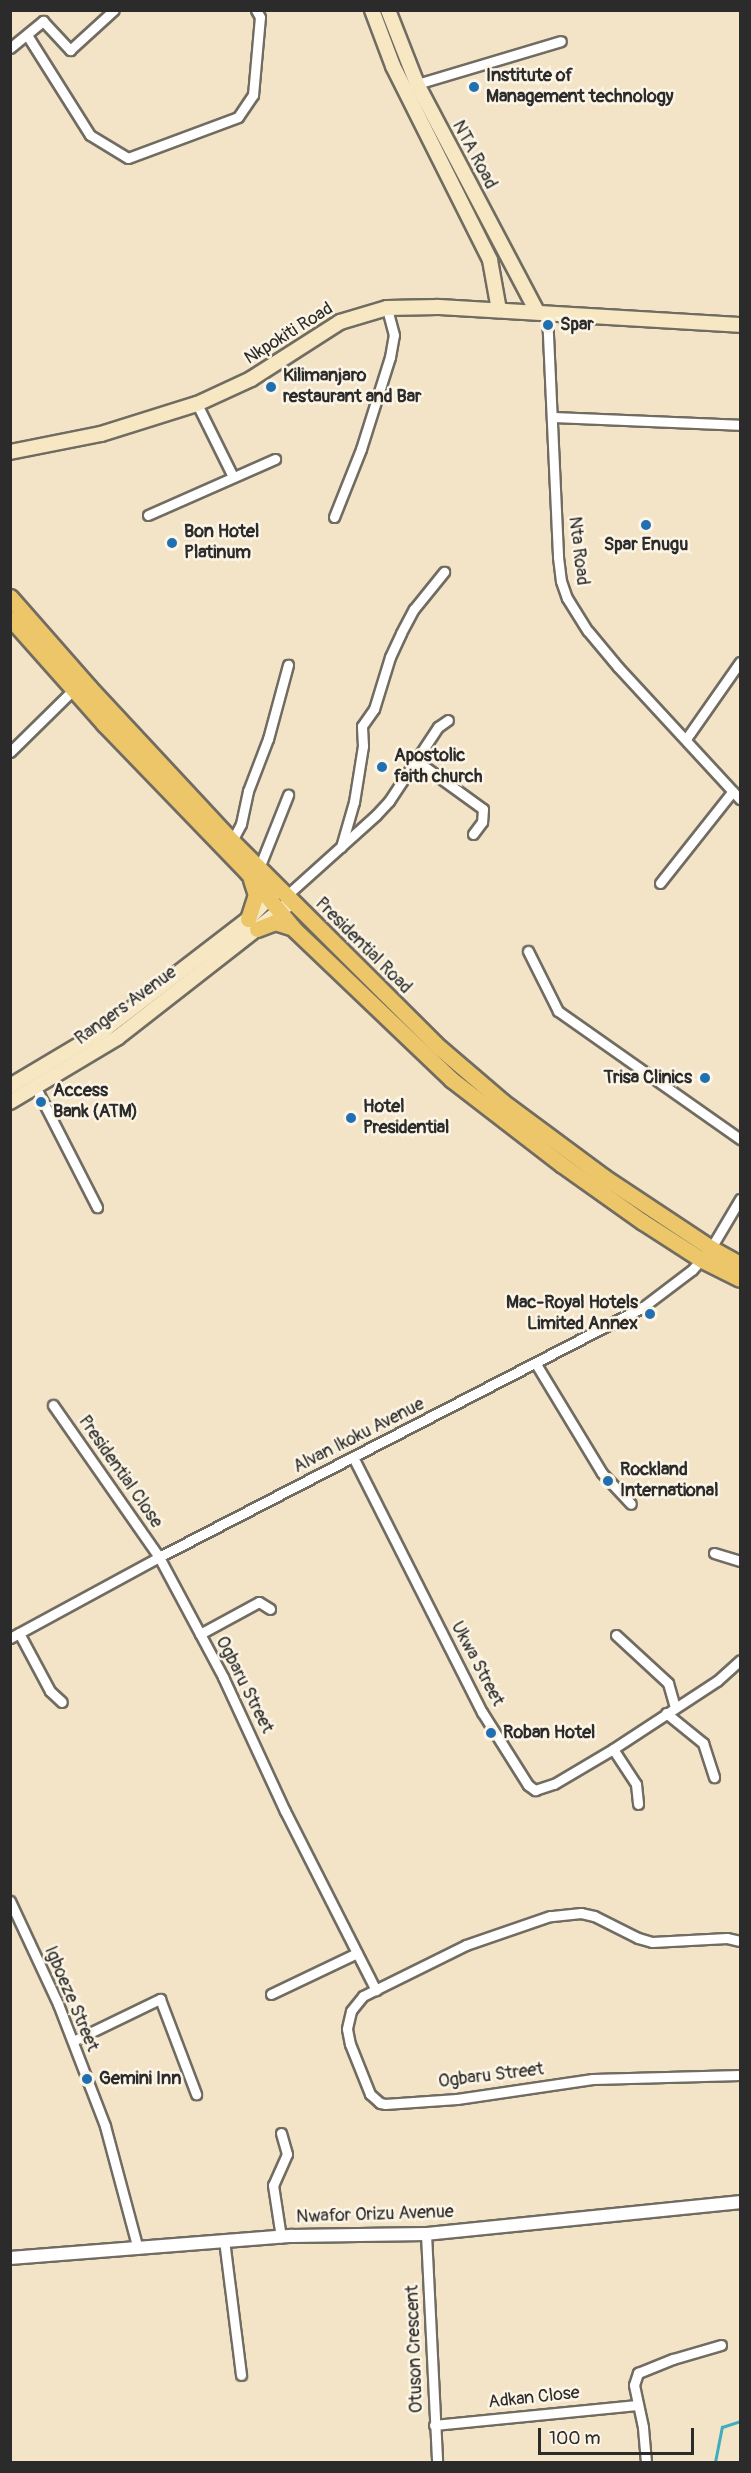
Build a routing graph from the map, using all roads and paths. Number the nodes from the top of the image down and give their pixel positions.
1 (114, 10) edge
2 (256, 10) edge
3 (372, 10) edge
4 (388, 10) edge
5 (27, 35) junction
6 (561, 41) dead end
7 (10, 48) edge
8 (417, 84) junction
9 (387, 308) junction
10 (499, 310) junction
11 (542, 313) junction
12 (741, 325) edge
13 (197, 404) junction
14 (552, 417) junction
15 (741, 425) edge
16 (10, 452) edge
17 (275, 459) dead end
18 (233, 477) junction
19 (148, 515) dead end
20 (334, 517) dead end
21 (444, 572) dead end
22 (10, 597) edge
23 (10, 618) edge
24 (741, 662) edge
25 (288, 665) dead end
26 (73, 690) junction
27 (448, 720) dead end
28 (686, 739) junction
29 (10, 752) edge
30 (414, 759) junction
31 (154, 767) junction
32 (733, 791) junction
33 (288, 795) dead end
34 (741, 800) edge
35 (473, 834) dead end
36 (232, 841) junction
37 (341, 847) junction
38 (253, 870) junction
39 (660, 883) dead end
40 (281, 899) junction
41 (253, 924) junction
42 (295, 930) junction
43 (528, 951) dead end
44 (10, 1086) edge
45 (36, 1088) junction
46 (10, 1102) edge
47 (741, 1139) edge
48 (741, 1199) edge
49 (97, 1207) dead end
50 (706, 1254) junction
51 (741, 1264) edge
52 (741, 1280) edge
53 (536, 1364) junction
54 (53, 1405) dead end
55 (353, 1457) junction
56 (631, 1504) dead end
57 (714, 1553) dead end
58 (159, 1557) junction
59 (741, 1561) edge
60 (270, 1609) dead end
61 (200, 1634) junction
62 (15, 1635) edge
63 (615, 1635) dead end
64 (741, 1660) edge
65 (62, 1702) dead end
66 (675, 1708) junction
67 (666, 1713) junction
68 (613, 1749) junction
69 (714, 1777) dead end
70 (638, 1804) dead end
71 (11, 1906) edge
72 (741, 1941) edge
73 (357, 1953) junction
74 (376, 1990) junction
75 (271, 1994) dead end
76 (73, 2042) junction
77 (741, 2075) edge
78 (196, 2094) dead end
79 (281, 2133) dead end
80 (741, 2202) edge
81 (426, 2234) junction
82 (281, 2237) junction
83 (224, 2240) junction
84 (138, 2249) junction
85 (10, 2258) edge
86 (721, 2345) dead end
87 (241, 2375) dead end
88 (637, 2405) junction
89 (434, 2425) junction
90 (437, 2463) edge
91 (646, 2463) edge

1 - 5 street
2 - 5 street
3 - 10 main road, NTA Road
4 - 8 main road, NTA Road
5 - 7 street
6 - 8 street
8 - 11 main road, NTA Road
9 - 10 main road, Nkpokiti Road
9 - 13 main road, Nkpokiti Road
9 - 20 street
10 - 11 main road, Nkpokiti Road
11 - 12 main road, Nkpokiti Road
11 - 14 street, Nta Road
13 - 16 main road, Nkpokiti Road
13 - 18 street
14 - 15 street
14 - 28 street, Nta Road
17 - 18 street
18 - 19 street
21 - 37 street
22 - 31 main road, Presidential Road
23 - 26 main road, Presidential Road
24 - 28 street
25 - 36 street
26 - 29 street
26 - 31 main road, Presidential Road
27 - 30 street
28 - 32 street, Nta Road
30 - 35 street
30 - 37 street
31 - 36 main road, Presidential Road
31 - 38 main road, Presidential Road
32 - 34 street, Nta Road
32 - 39 street
33 - 38 street
36 - 38 main road, Presidential Road
37 - 40 street
38 - 40 main road, Presidential Road
38 - 41 main road
40 - 41 main road
40 - 42 main road, Presidential Road
40 - 50 main road, Presidential Road
41 - 42 main road
41 - 44 main road, Rangers Avenue
41 - 45 main road, Rangers Avenue
42 - 50 main road, Presidential Road
43 - 47 street
45 - 46 main road, Rangers Avenue
45 - 49 street
48 - 50 street, Alvan Ikoku Avenue
50 - 51 main road, Presidential Road
50 - 52 main road, Presidential Road
50 - 53 street, Alvan Ikoku Avenue
53 - 55 street, Alvan Ikoku Avenue
53 - 56 street
54 - 58 street, Presidential Close
55 - 58 street, Alvan Ikoku Avenue
55 - 68 street, Ukwa Street
57 - 59 street
58 - 61 street, Ogbaru Street
58 - 62 street, Alvan Ikoku Avenue
60 - 61 street
61 - 73 street, Ogbaru Street
62 - 65 street
63 - 66 street
64 - 66 street, Ukwa Street
66 - 67 street, Ukwa Street
67 - 68 street, Ukwa Street
67 - 69 street
68 - 70 street
71 - 76 street, Igboeze Street
72 - 74 street, Ogbaru Street
73 - 74 street, Ogbaru Street
73 - 75 street
74 - 77 street, Ogbaru Street
76 - 78 street
76 - 84 street, Igboeze Street
79 - 82 street
80 - 81 street, Nwafor Orizu Avenue
81 - 82 street, Nwafor Orizu Avenue
81 - 89 street, Otuson Crescent
82 - 83 street, Nwafor Orizu Avenue
83 - 84 street, Nwafor Orizu Avenue
83 - 87 street
84 - 85 street, Nwafor Orizu Avenue
86 - 88 street
88 - 89 street, Adkan Close
88 - 91 street
89 - 90 street, Otuson Crescent

